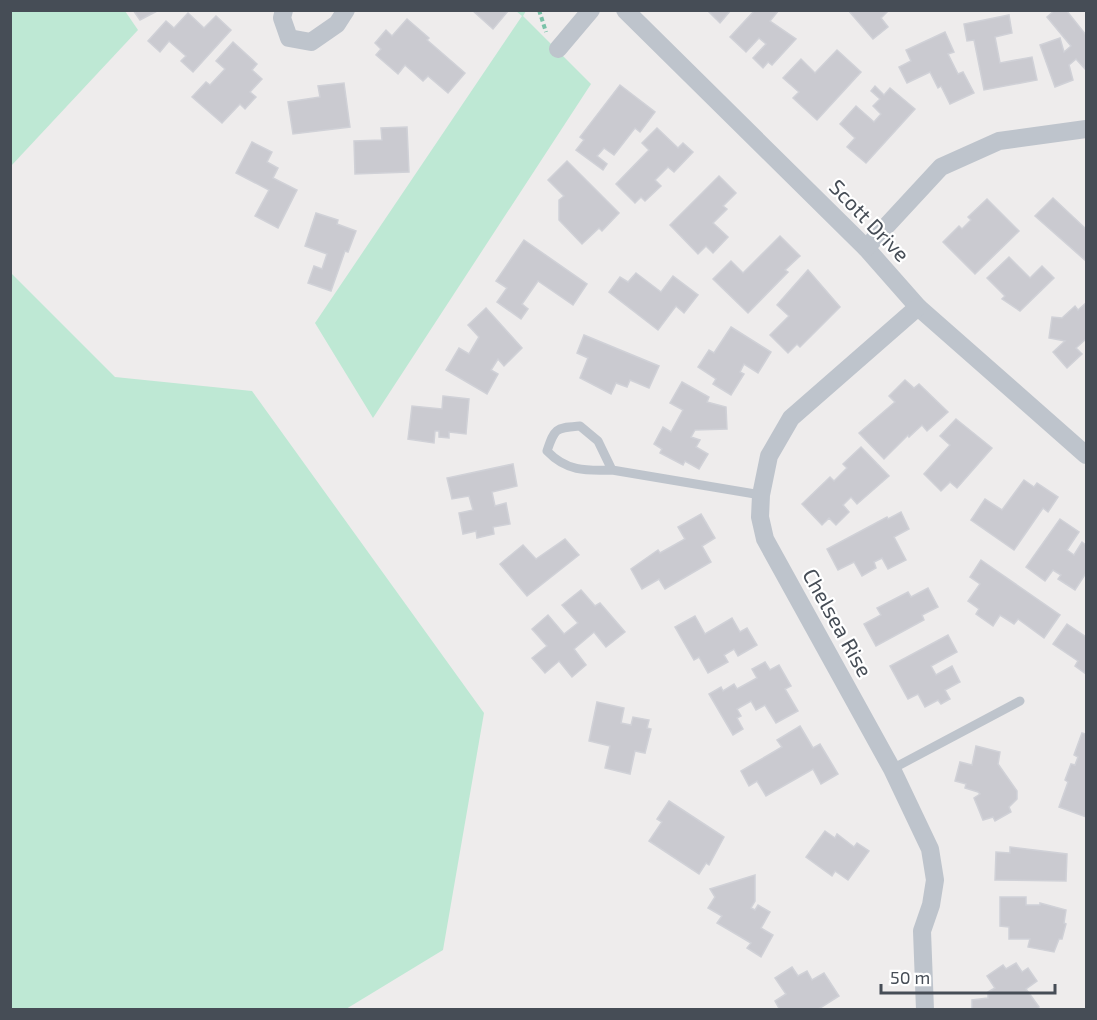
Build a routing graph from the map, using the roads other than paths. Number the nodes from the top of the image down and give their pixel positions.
1 (284, 10) edge
2 (346, 10) edge
3 (591, 10) edge
4 (626, 10) edge
5 (558, 49) dead end
6 (1086, 129) edge
7 (866, 248) junction
8 (918, 307) junction
9 (1086, 455) edge
10 (612, 470) junction
11 (761, 495) junction
12 (1020, 701) dead end
13 (892, 769) junction
14 (925, 1010) edge

1 - 2 street
3 - 5 street
4 - 7 street, Scott Drive
6 - 7 street
7 - 8 street, Scott Drive
8 - 9 street, Scott Drive
8 - 11 street, Chelsea Rise
10 - 10 lane
10 - 11 lane
11 - 13 street, Chelsea Rise
12 - 13 lane
13 - 14 street, Chelsea Rise

